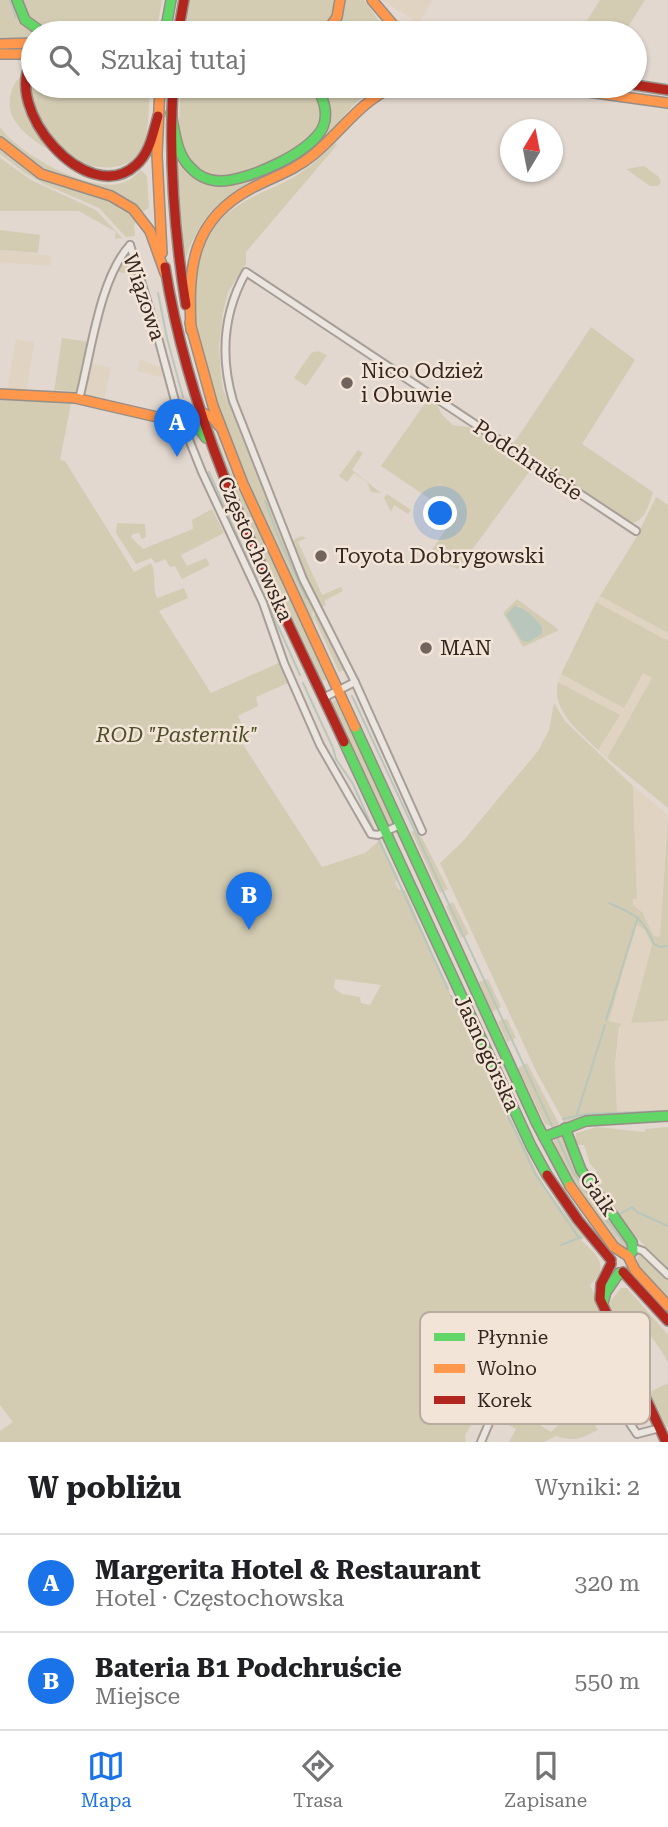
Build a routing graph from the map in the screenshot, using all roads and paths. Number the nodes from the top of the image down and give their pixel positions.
1 (17, 0) edge
2 (170, 0) edge
3 (184, 0) edge
4 (340, 0) edge
5 (372, 0) edge
6 (26, 21) edge
7 (167, 21) edge
8 (180, 21) edge
9 (334, 21) edge
10 (390, 21) edge
11 (21, 43) edge
12 (0, 44) edge
13 (0, 54) edge
14 (21, 54) edge
15 (647, 87) edge
16 (668, 90) edge
17 (159, 98) edge
18 (172, 98) edge
19 (323, 98) edge
20 (371, 98) edge
21 (632, 98) edge
22 (668, 103) edge
23 (171, 113) junction
24 (158, 116) junction
25 (0, 142) edge
26 (58, 164) dead end
27 (165, 273) junction
28 (191, 330) junction
29 (0, 394) edge
30 (79, 399) junction
31 (198, 413) junction
32 (182, 420) junction
33 (220, 428) junction
34 (206, 438) junction
35 (636, 531) dead end
36 (355, 682) junction
37 (338, 691) junction
38 (323, 698) junction
39 (400, 825) junction
40 (422, 831) dead end
41 (385, 832) junction
42 (473, 984) junction
43 (458, 990) junction
44 (668, 1116) edge
45 (565, 1128) junction
46 (544, 1137) junction
47 (628, 1255) junction
48 (611, 1262) junction
49 (621, 1273) junction
50 (668, 1275) edge
51 (603, 1304) junction
52 (668, 1306) edge
53 (607, 1312) edge
54 (668, 1321) edge
55 (650, 1406) edge
56 (489, 1424) edge
57 (660, 1428) junction
58 (636, 1438) edge
59 (481, 1442) edge
60 (666, 1442) edge

1 - 6 main road
2 - 7 main road
3 - 8 main road
4 - 9 main road
5 - 10 main road
11 - 12 main road
13 - 14 main road
15 - 16 main road
17 - 24 main road, Częstochowska
18 - 23 main road, Częstochowska
19 - 23 main road
20 - 28 main road
21 - 22 main road
23 - 28 main road, Częstochowska
24 - 26 main road
24 - 27 main road, Częstochowska
25 - 27 main road
27 - 31 main road, Częstochowska
28 - 33 main road, Częstochowska
29 - 30 main road
30 - 32 main road
30 - 32 street, Wiązowa
31 - 32 main road
31 - 33 main road
31 - 34 main road, Częstochowska
32 - 34 main road
32 - 41 street
33 - 37 main road, Częstochowska
34 - 38 main road, Częstochowska
35 - 36 street, Podchruście
36 - 37 street
36 - 40 street
37 - 38 street
37 - 39 main road, Częstochowska
38 - 41 main road, Częstochowska
39 - 41 street
39 - 42 main road, Jasnogórska
41 - 43 main road, Jasnogórska
42 - 43 main road
42 - 46 main road, Jasnogórska
43 - 48 main road, Jasnogórska
44 - 45 main road
45 - 46 main road
45 - 47 main road, Gaik
46 - 47 main road, Jasnogórska
47 - 48 main road
47 - 49 main road
47 - 50 street
47 - 52 main road, Jasnogórska
48 - 49 main road, Jasnogórska
48 - 51 main road
49 - 51 main road
49 - 54 main road
51 - 53 main road
55 - 57 main road
56 - 59 street
57 - 58 street
57 - 60 main road

